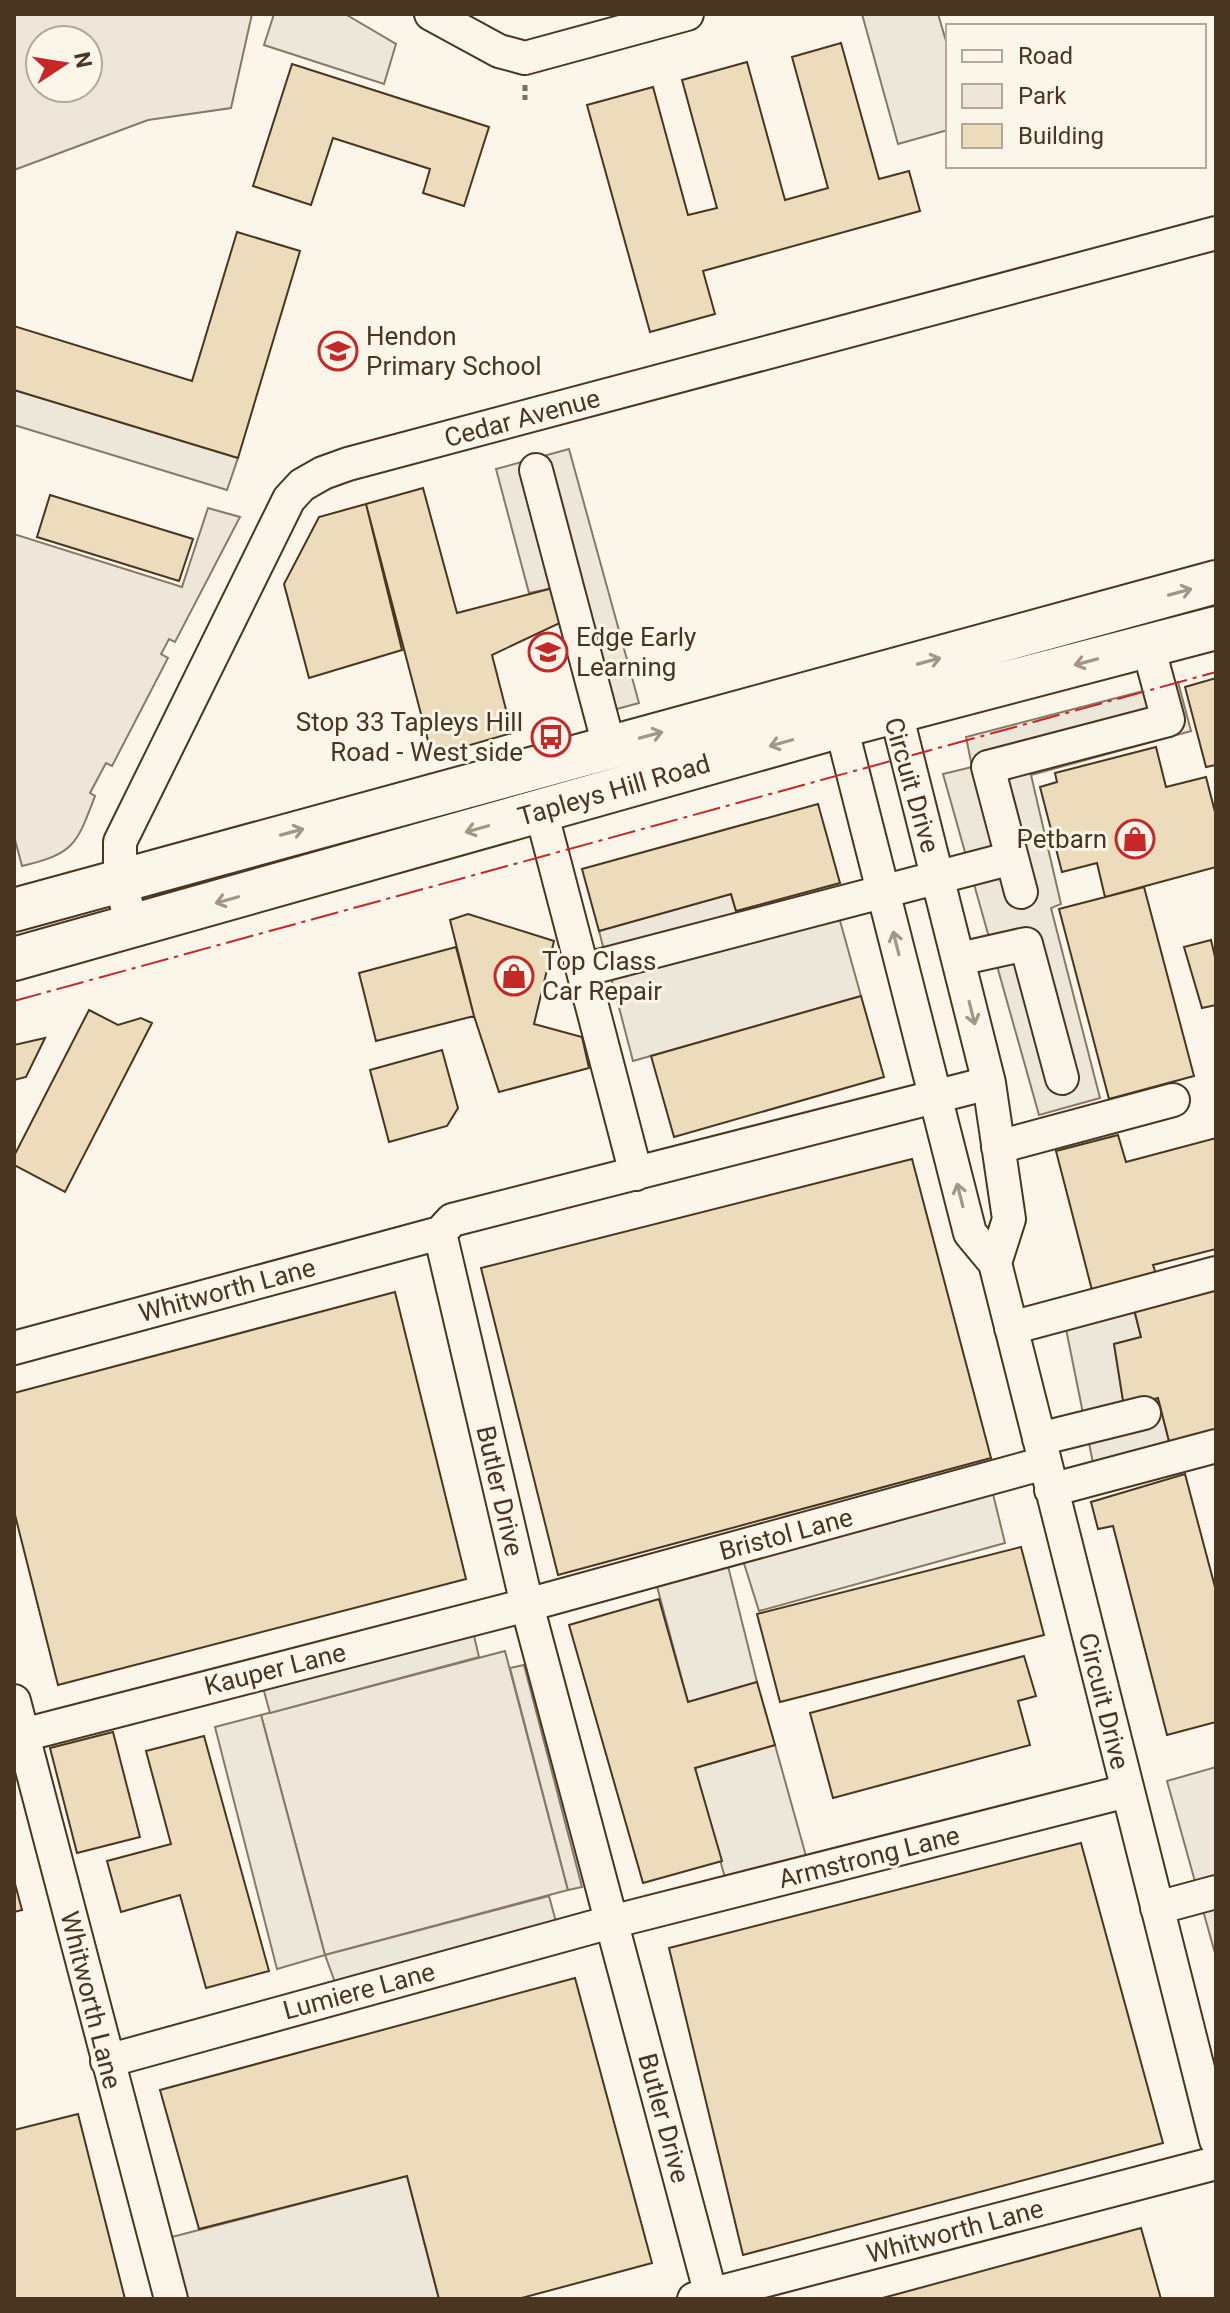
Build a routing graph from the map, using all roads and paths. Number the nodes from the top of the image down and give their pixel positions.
1 (431, 14) edge
2 (687, 14) edge
3 (1216, 233) edge
4 (536, 470) dead end
5 (1216, 582) edge
6 (1216, 628) edge
7 (1148, 646) junction
8 (859, 680) junction
9 (896, 713) junction
10 (841, 726) junction
11 (609, 746) junction
12 (541, 811) junction
13 (1012, 858) junction
14 (938, 876) junction
15 (120, 878) junction
16 (883, 890) junction
17 (1021, 892) dead end
18 (14, 910) edge
19 (132, 927) junction
20 (14, 959) edge
21 (959, 959) junction
22 (583, 970) junction
23 (1062, 1078) dead end
24 (989, 1083) junction
25 (936, 1099) junction
26 (1173, 1100) dead end
27 (998, 1147) junction
28 (636, 1174) junction
29 (440, 1233) junction
30 (995, 1263) junction
31 (1216, 1273) edge
32 (1011, 1328) junction
33 (14, 1348) edge
34 (1144, 1413) dead end
35 (1216, 1446) edge
36 (1045, 1464) junction
37 (527, 1605) junction
38 (14, 1701) edge
39 (23, 1735) junction
40 (1127, 1791) junction
41 (1216, 1892) edge
42 (1157, 1908) junction
43 (611, 1922) junction
44 (107, 2061) junction
45 (1215, 2131) edge
46 (1216, 2163) edge
47 (706, 2298) edge
48 (171, 2299) edge

1 - 2 street
3 - 15 street, Cedar Avenue
4 - 11 street
8 -> 5 main road, Tapleys Hill Road
6 - 7 main road, Tapleys Hill Road
7 -> 9 main road, Tapleys Hill Road
7 - 13 street
8 - 9 street, Circuit Drive
8 - 10 street, Circuit Drive
11 -> 8 main road, Tapleys Hill Road
9 - 10 main road, Tapleys Hill Road
9 - 14 street, Circuit Drive
10 -> 12 main road, Tapleys Hill Road
10 - 16 street, Circuit Drive
15 -> 11 main road, Tapleys Hill Road
12 -> 19 main road, Tapleys Hill Road
12 - 22 street
13 - 14 street
13 - 17 street
14 - 16 street
14 - 21 street, Circuit Drive
15 - 18 main road, Tapleys Hill Road
15 - 19 street, Cedar Avenue
16 - 22 street
25 -> 16 street, Circuit Drive
19 - 20 main road, Tapleys Hill Road
21 - 23 street
21 -> 24 street, Circuit Drive
22 - 28 street
24 - 25 street
24 - 27 street, Circuit Drive
25 - 28 street
30 -> 25 street, Circuit Drive
26 - 27 street
27 - 30 street, Circuit Drive
28 - 29 street
29 - 33 street, Whitworth Lane
29 - 37 street, Butler Drive
30 - 32 street, Circuit Drive
31 - 32 street
32 - 36 street, Circuit Drive
34 - 36 street
35 - 36 street
36 - 37 street, Bristol Lane
36 - 40 street, Circuit Drive
37 - 39 street, Kauper Lane
37 - 43 street, Butler Drive
38 - 39 street, Whitworth Lane
39 - 44 street, Whitworth Lane
40 - 42 street, Circuit Drive
40 - 43 street, Armstrong Lane
41 - 42 street
42 - 45 street, Circuit Drive
43 - 44 street, Lumiere Lane
43 - 47 street, Butler Drive
44 - 48 street, Whitworth Lane
46 - 47 street, Whitworth Lane

